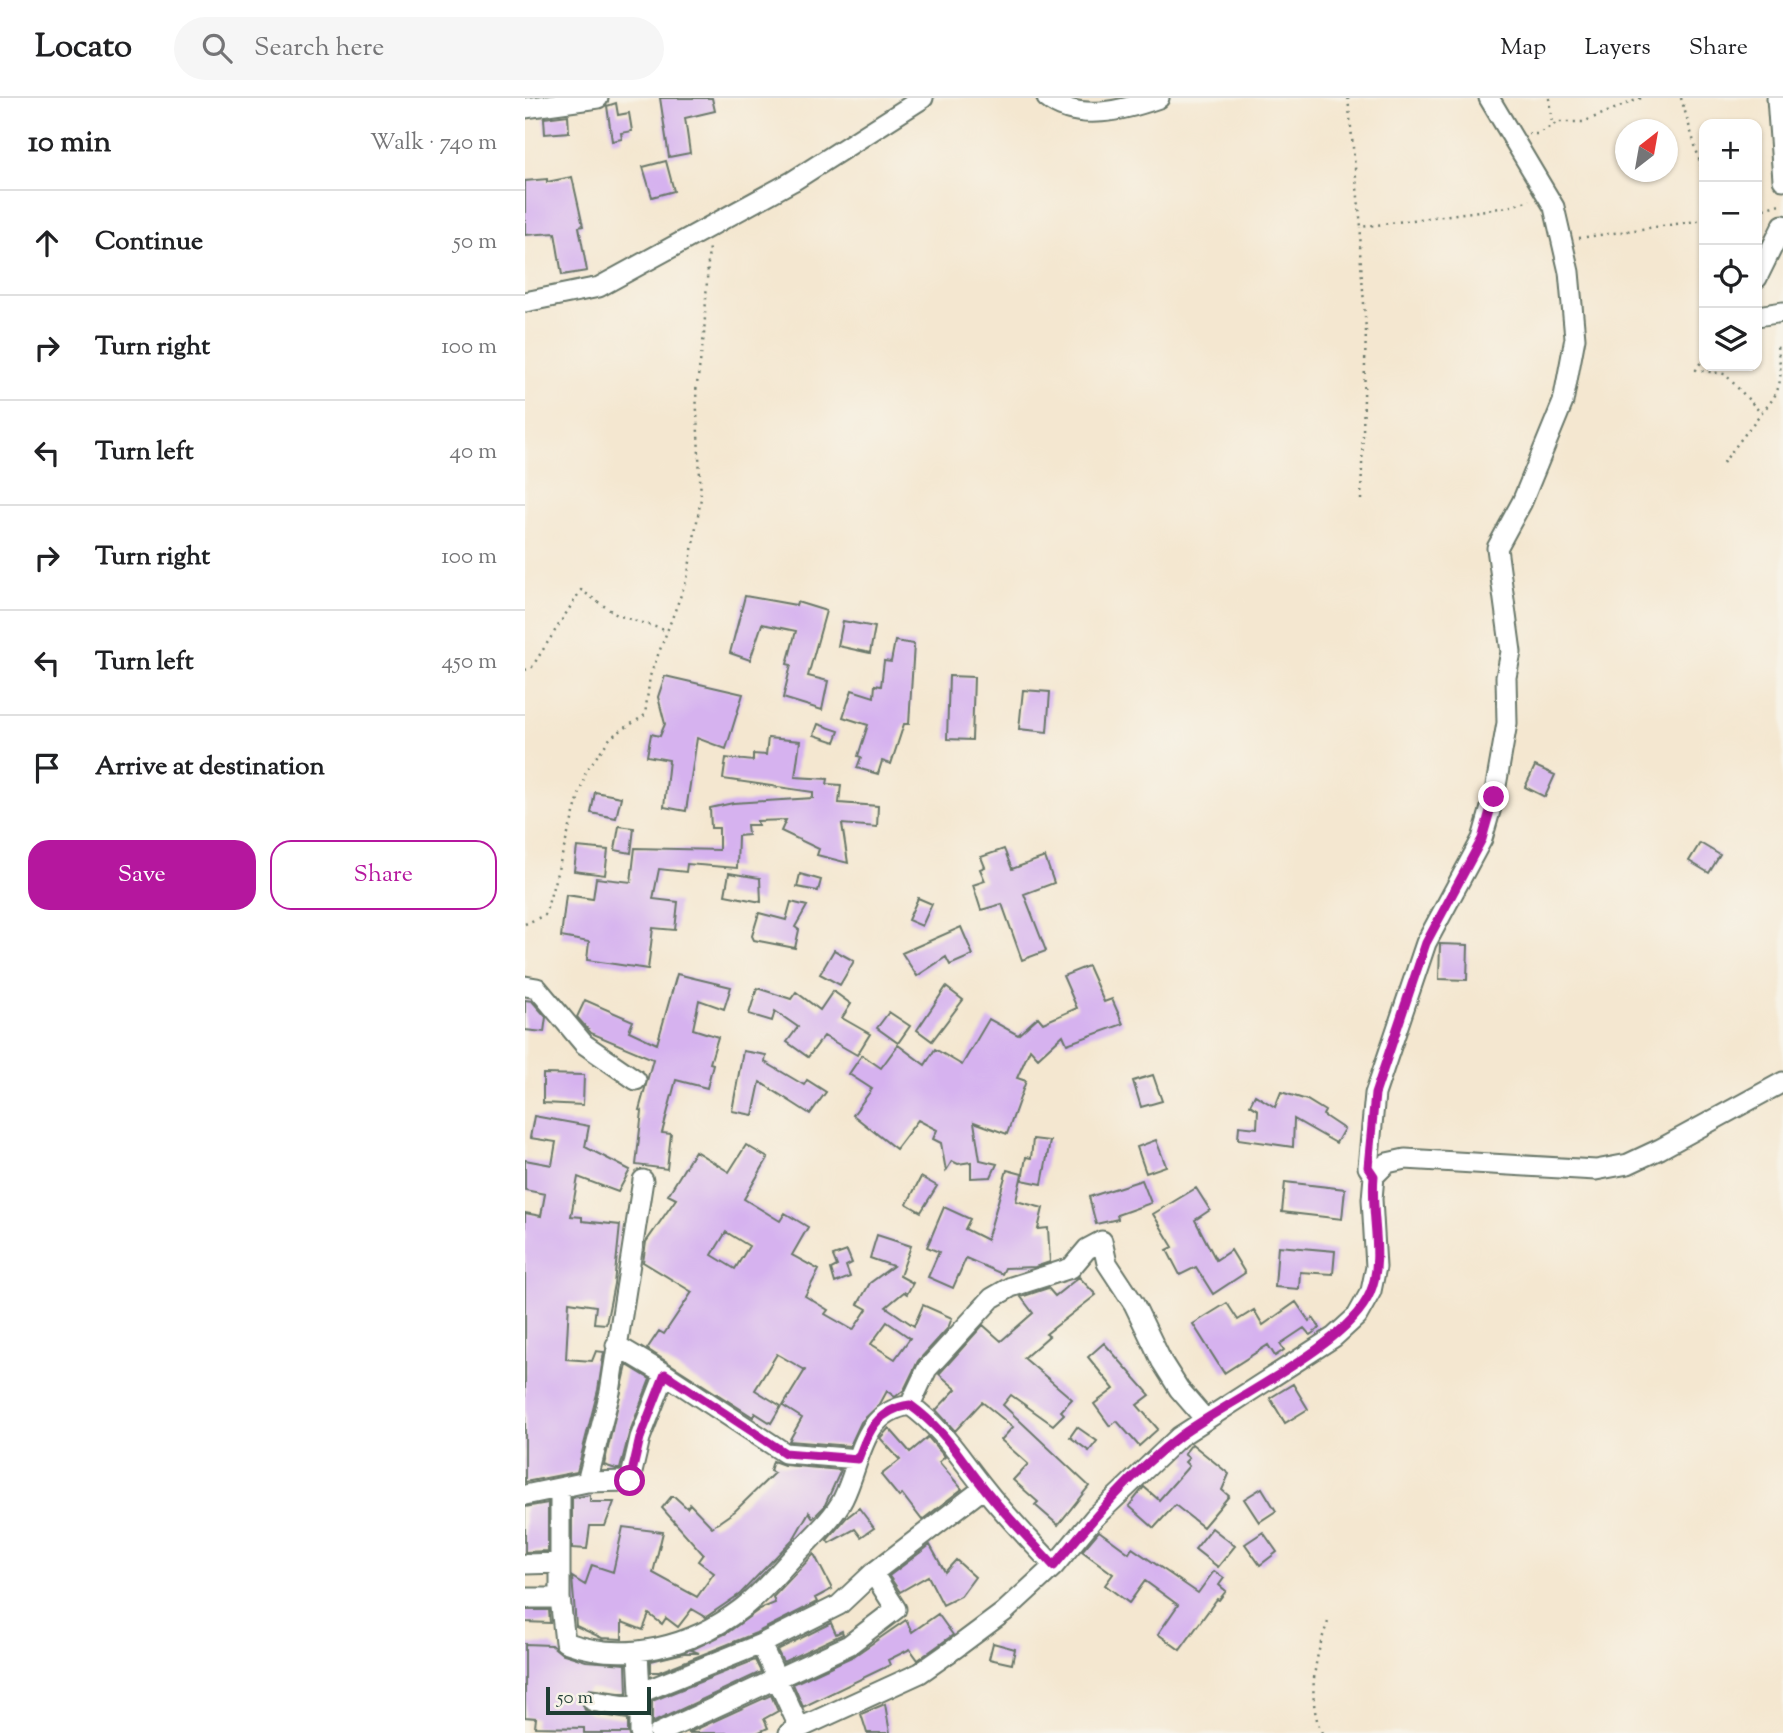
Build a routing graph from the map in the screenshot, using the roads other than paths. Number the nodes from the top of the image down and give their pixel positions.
1 (598, 98) edge
2 (923, 98) edge
3 (1047, 98) edge
4 (1159, 98) edge
5 (1489, 98) edge
6 (1777, 98) edge
7 (525, 108) edge
8 (1783, 180) edge
9 (1783, 225) edge
10 (1762, 268) edge
11 (525, 302) edge
12 (1783, 312) edge
13 (1762, 315) edge
14 (525, 986) edge
15 (636, 1080) dead end
16 (1783, 1082) edge
17 (1374, 1176) junction
18 (643, 1180) dead end
19 (616, 1345) junction
20 (665, 1374) junction
21 (910, 1405) junction
22 (1205, 1419) junction
23 (858, 1459) junction
24 (587, 1482) junction
25 (560, 1488) junction
26 (984, 1488) junction
27 (525, 1495) edge
28 (560, 1563) junction
29 (525, 1564) edge
30 (1054, 1566) junction
31 (873, 1573) junction
32 (525, 1598) edge
33 (560, 1598) junction
34 (761, 1644) junction
35 (638, 1652) junction
36 (777, 1677) junction
37 (639, 1700) junction
38 (593, 1701) dead end
39 (795, 1731) edge
40 (640, 1733) edge
41 (659, 1733) edge

1 - 7 street
2 - 11 street
3 - 4 street
5 - 17 street
6 - 8 street
9 - 10 street
12 - 13 street
14 - 15 street
16 - 17 street
17 - 22 street
18 - 19 street
19 - 20 street
19 - 24 street
20 - 23 street
20 - 24 street
21 - 22 street
21 - 23 street
21 - 26 street
22 - 30 street
23 - 35 street
24 - 25 street
25 - 27 street
25 - 28 street
26 - 30 street
26 - 31 street
28 - 29 street
28 - 33 street
30 - 39 street
31 - 34 street
31 - 36 street
32 - 33 street
33 - 35 street
34 - 36 street
34 - 37 street
35 - 37 street
36 - 39 street
36 - 41 street
37 - 38 street
37 - 40 street

